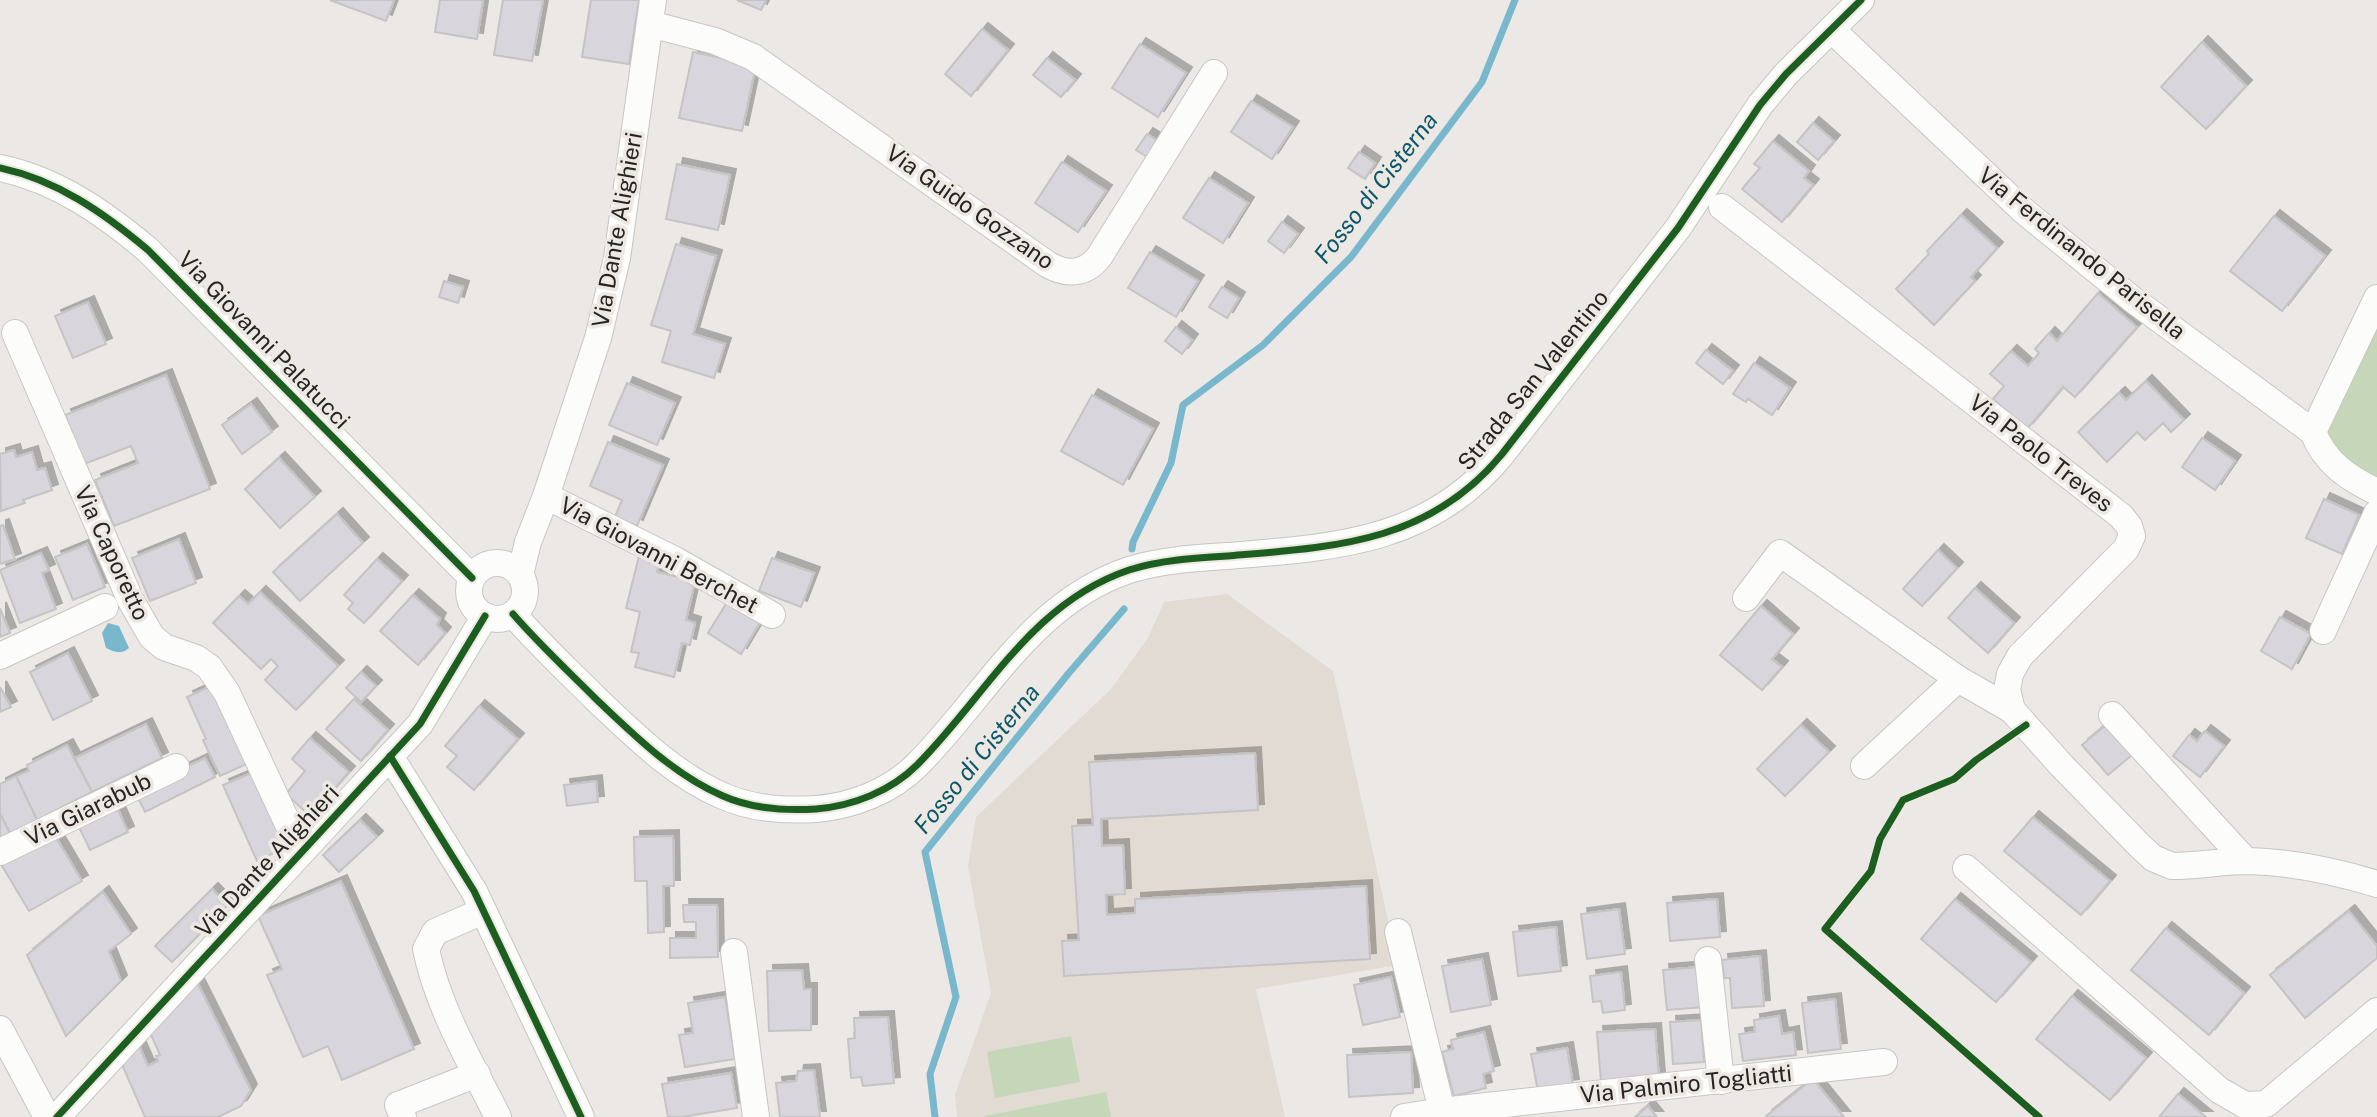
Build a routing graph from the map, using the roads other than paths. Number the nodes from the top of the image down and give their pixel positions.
1 (1861, 0) edge
2 (652, 12) edge
3 (1832, 30) junction
4 (1214, 73) dead end
5 (0, 168) edge
6 (1722, 207) dead end
7 (2377, 298) edge
8 (15, 333) dead end
9 (2313, 432) junction
10 (2377, 492) edge
11 (546, 496) junction
12 (2377, 513) edge
13 (520, 575) junction
14 (472, 578) junction
15 (1746, 598) dead end
16 (105, 607) dead end
17 (513, 614) junction
18 (772, 615) dead end
19 (485, 616) junction
20 (2323, 631) dead end
21 (0, 656) edge
22 (1958, 679) junction
23 (2012, 710) junction
24 (2112, 715) dead end
25 (390, 756) junction
26 (1864, 766) dead end
27 (176, 767) dead end
28 (0, 852) edge
29 (301, 852) junction
30 (2246, 861) junction
31 (1966, 869) dead end
32 (2377, 884) edge
33 (483, 911) junction
34 (1398, 932) dead end
35 (734, 951) dead end
36 (1708, 960) dead end
37 (2377, 1011) edge
38 (0, 1028) edge
39 (1884, 1062) dead end
40 (477, 1074) junction
41 (1721, 1081) junction
42 (1561, 1097) junction
43 (1442, 1111) junction
44 (2272, 1111) edge
45 (1410, 1116) edge
46 (47, 1117) edge
47 (57, 1117) edge
48 (403, 1117) edge
49 (498, 1117) edge
50 (581, 1117) edge
51 (756, 1117) edge
52 (1582, 1117) edge

1 - 3 street, Strada San Valentino
2 - 4 street, Via Guido Gozzano
2 - 11 street, Via Dante Alighieri
3 - 9 street, Via Ferdinando Parisella
3 - 17 street, Strada San Valentino
5 - 14 street, Via Giovanni Palatucci
6 - 23 street, Via Paolo Treves
7 - 9 street
8 - 29 street, Via Caporetto
9 - 10 street
11 - 13 street, Via Dante Alighieri
11 - 18 street, Via Giovanni Berchet
12 - 20 street
13 - 14 street
13 - 17 street, Via Dante Alighieri
14 - 19 street
15 - 22 street
16 - 21 street
17 - 19 street
19 - 25 street, Via Dante Alighieri
22 - 23 street
22 - 26 street
23 - 30 street
24 - 30 street
25 - 29 street, Via Dante Alighieri
25 - 33 street
27 - 28 street, Via Giarabub
29 - 47 street, Via Dante Alighieri
30 - 32 street
31 - 44 street
33 - 40 street
33 - 50 street
34 - 43 street
35 - 51 street
36 - 41 street
37 - 44 street
38 - 46 street
39 - 41 street, Via Palmiro Togliatti
40 - 48 street
40 - 49 street
41 - 42 street, Via Palmiro Togliatti
42 - 43 street, Via Palmiro Togliatti
42 - 52 street
43 - 45 street, Via Palmiro Togliatti

